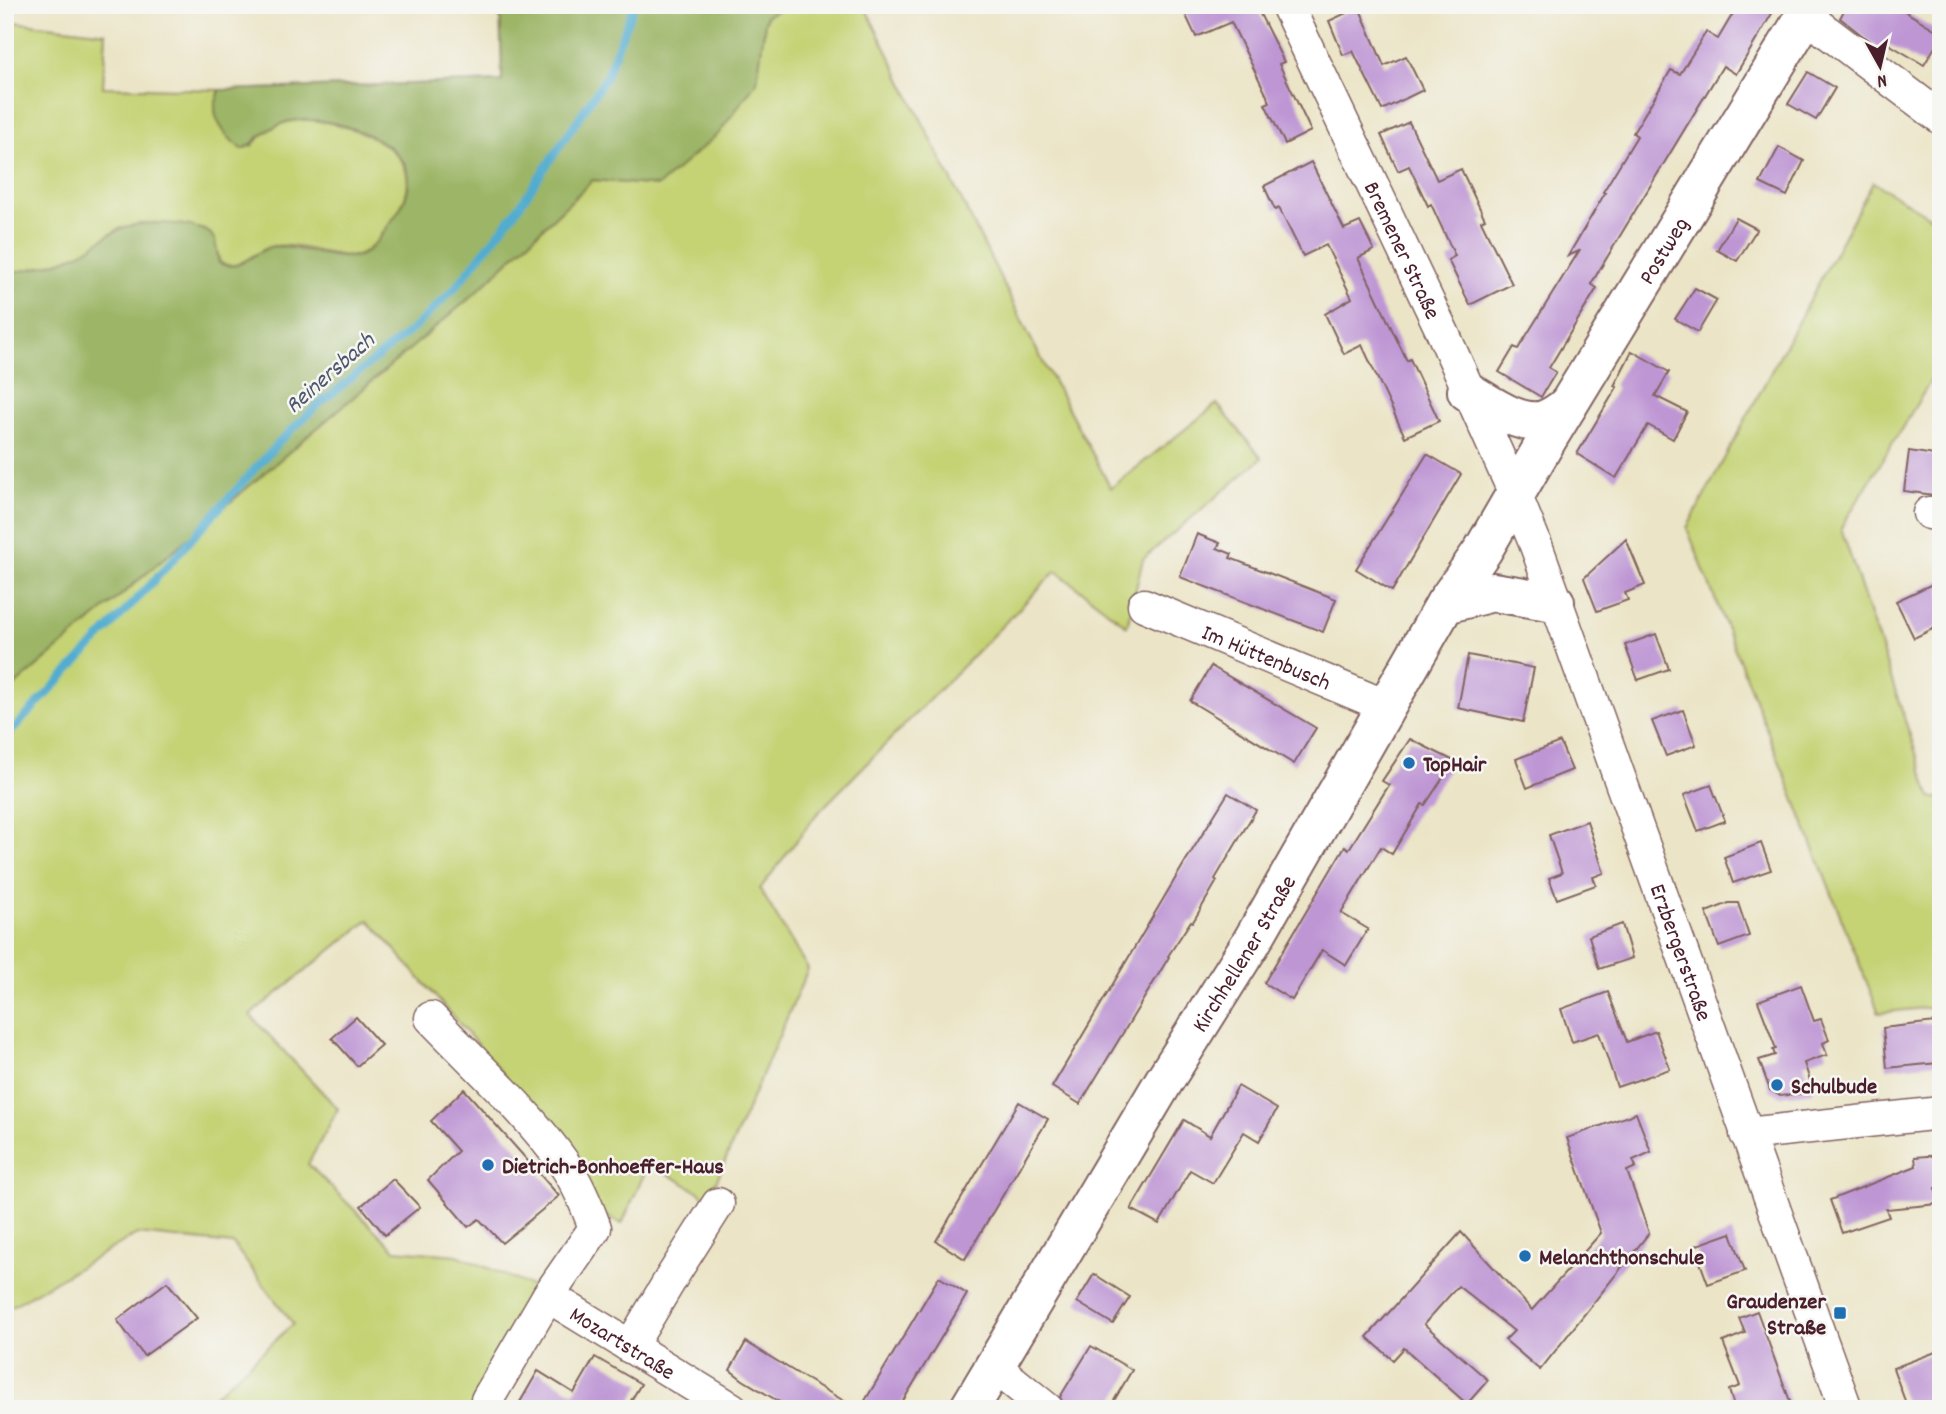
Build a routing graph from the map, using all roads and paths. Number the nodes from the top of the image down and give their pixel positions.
1 (1287, 5) edge
2 (1809, 10) edge
3 (1941, 118) edge
4 (1467, 391) junction
5 (1568, 405) junction
6 (1516, 496) junction
7 (1555, 602) junction
8 (1446, 604) junction
9 (1144, 605) dead end
10 (1388, 707) junction
11 (431, 1018) dead end
12 (1941, 1113) edge
13 (1746, 1134) junction
14 (718, 1204) dead end
15 (548, 1296) junction
16 (630, 1347) junction
17 (994, 1366) junction
18 (487, 1400) dead end
19 (732, 1409) edge
20 (969, 1409) edge
21 (1047, 1409) edge
22 (1846, 1409) edge

1 - 4 street, Bremener Straße
2 - 3 street
2 - 5 main road, Postweg
4 - 5 main road
4 - 6 street, Bremener Straße
5 - 6 main road, Postweg
6 - 7 street, Erzbergerstraße
6 - 8 main road, Kirchhellener Straße
7 - 8 main road
7 - 13 street, Erzbergerstraße
8 - 10 main road, Kirchhellener Straße
9 - 10 street, Im Hüttenbusch
10 - 17 main road, Kirchhellener Straße
11 - 15 street
12 - 13 street
13 - 22 street, Erzbergerstraße
14 - 16 street
15 - 16 street, Mozartstraße
15 - 18 street
16 - 19 street, Mozartstraße
17 - 20 main road, Kirchhellener Straße
17 - 21 street

